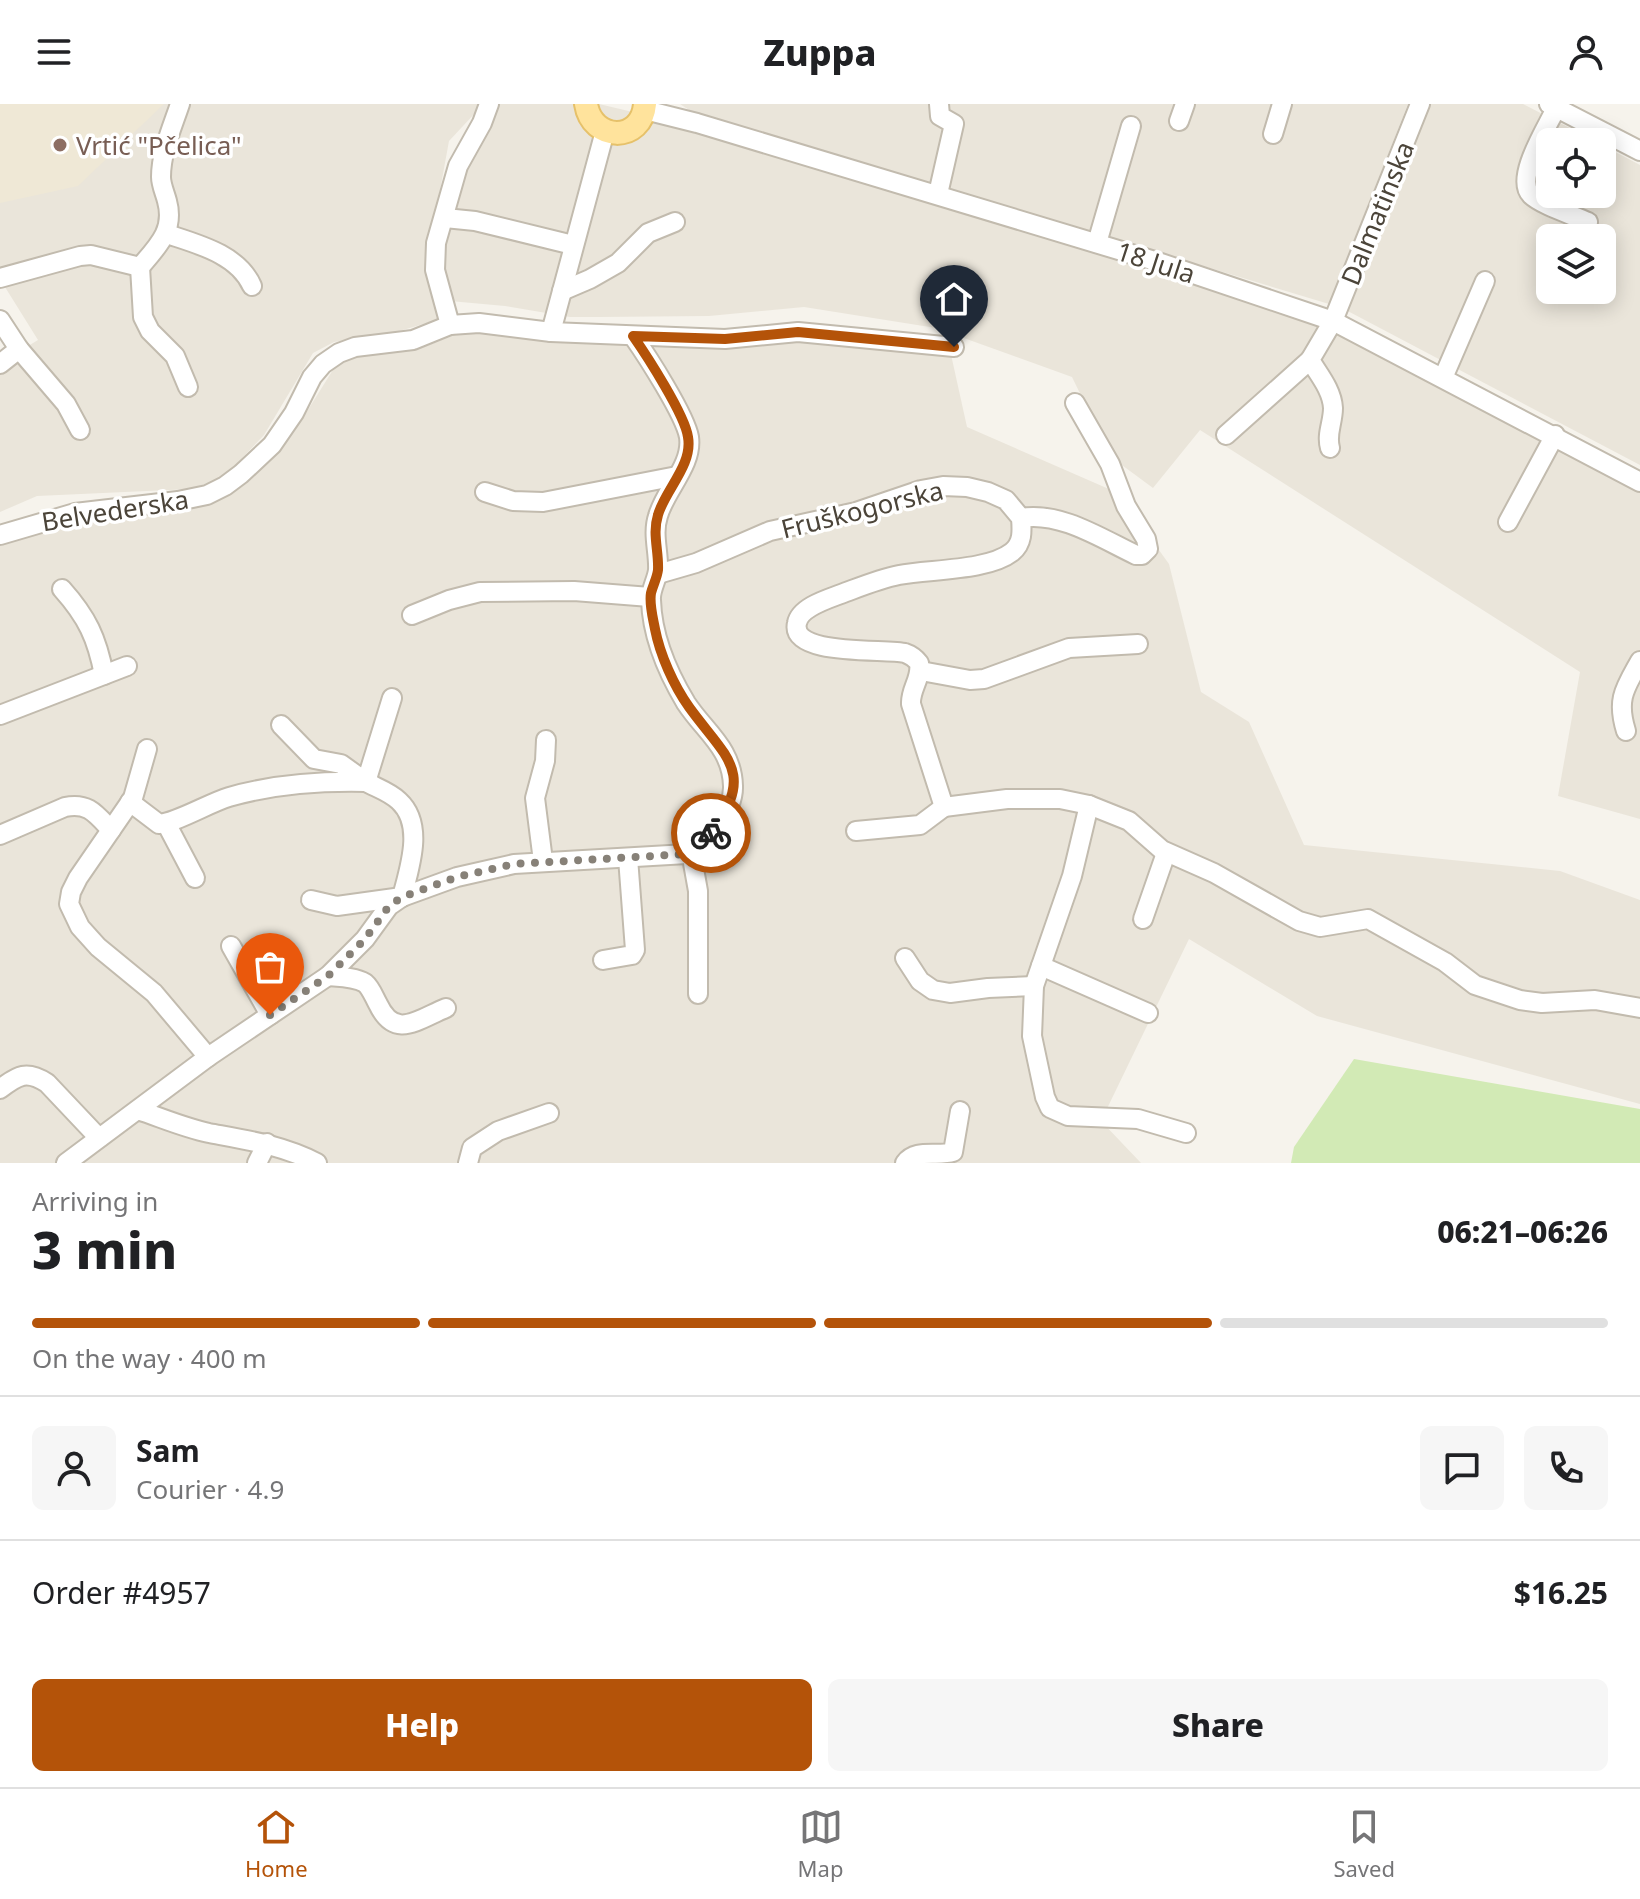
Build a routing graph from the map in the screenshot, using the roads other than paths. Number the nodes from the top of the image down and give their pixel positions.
1 (180, 104) edge
2 (489, 104) edge
3 (939, 104) edge
4 (1282, 104) edge
5 (1420, 104) edge
6 (1552, 106) edge
7 (582, 107) edge
8 (645, 107) edge
9 (1131, 126) dead end
10 (605, 131) junction
11 (1273, 134) dead end
12 (1640, 151) edge
13 (938, 194) junction
14 (445, 218) junction
15 (675, 222) dead end
16 (1588, 222) dead end
17 (167, 234) junction
18 (1097, 243) junction
19 (573, 245) junction
20 (140, 267) junction
21 (0, 278) edge
22 (1485, 281) dead end
23 (252, 286) dead end
24 (562, 291) junction
25 (1333, 321) junction
26 (450, 325) junction
27 (551, 332) junction
28 (7, 336) edge
29 (633, 336) junction
30 (954, 347) dead end
31 (1310, 360) junction
32 (0, 364) edge
33 (1443, 378) junction
34 (188, 387) dead end
35 (1075, 403) dead end
36 (80, 430) dead end
37 (1226, 435) dead end
38 (1555, 435) junction
39 (1330, 448) dead end
40 (677, 476) junction
41 (1640, 482) edge
42 (485, 492) dead end
43 (1021, 518) junction
44 (1508, 522) dead end
45 (0, 535) edge
46 (658, 574) junction
47 (62, 589) dead end
48 (650, 597) junction
49 (412, 615) dead end
50 (1138, 644) dead end
51 (1640, 661) edge
52 (127, 666) dead end
53 (921, 671) junction
54 (104, 675) junction
55 (392, 698) dead end
56 (0, 715) edge
57 (281, 725) dead end
58 (1626, 731) dead end
59 (546, 740) dead end
60 (147, 749) dead end
61 (366, 782) junction
62 (130, 802) junction
63 (1089, 805) junction
64 (944, 807) junction
65 (166, 823) junction
66 (111, 830) junction
67 (856, 831) dead end
68 (0, 835) edge
69 (691, 852) junction
70 (1166, 853) junction
71 (628, 858) junction
72 (543, 861) junction
73 (195, 878) dead end
74 (402, 897) junction
75 (311, 900) dead end
76 (1143, 919) dead end
77 (231, 946) dead end
78 (905, 958) dead end
79 (603, 960) dead end
80 (1041, 966) junction
81 (328, 976) junction
82 (1034, 986) junction
83 (698, 994) dead end
84 (446, 1008) dead end
85 (1640, 1008) edge
86 (1148, 1013) dead end
87 (270, 1015) junction
88 (208, 1057) junction
89 (0, 1089) edge
90 (138, 1110) junction
91 (960, 1111) dead end
92 (549, 1113) dead end
93 (1186, 1133) dead end
94 (99, 1138) junction
95 (267, 1143) junction
96 (66, 1163) edge
97 (257, 1163) edge
98 (317, 1163) edge
99 (468, 1163) edge
100 (905, 1163) edge

1 - 17 street
2 - 14 street
3 - 13 street
4 - 11 street
5 - 25 street, Dalmatinska
6 - 12 street
6 - 16 street
7 - 10 main road
8 - 10 main road
8 - 13 street, 18 Jula
9 - 18 street
10 - 19 street
13 - 18 street, 18 Jula
14 - 19 street
14 - 26 street
15 - 24 street
17 - 20 street
17 - 23 street
18 - 25 street, 18 Jula
19 - 24 street
20 - 21 street
20 - 34 street
22 - 33 street
24 - 27 street
25 - 31 street, Dalmatinska
25 - 33 street, 18 Jula
26 - 27 street
26 - 45 street, Belvederska
27 - 29 street
28 - 32 street
28 - 36 street
29 - 30 street
29 - 40 street
31 - 37 street, Dalmatinska
31 - 39 street
33 - 38 street, 18 Jula
35 - 43 street
38 - 41 street, 18 Jula
38 - 44 street
40 - 42 street
40 - 46 street
43 - 46 street, Fruškogorska
43 - 53 street
46 - 48 street
47 - 54 street
48 - 49 street
48 - 69 street
50 - 53 street
51 - 58 street
52 - 54 street
53 - 64 street
54 - 56 street
55 - 61 street
57 - 61 street
59 - 72 street
60 - 62 street
61 - 65 street
61 - 74 street
62 - 65 street
62 - 66 street
63 - 64 street
63 - 70 street
63 - 80 street
64 - 67 street
65 - 73 street
66 - 68 street
66 - 88 street
69 - 71 street
69 - 83 street
70 - 76 street
70 - 85 street
71 - 72 street
71 - 79 street
72 - 74 street
74 - 75 street
74 - 81 street
77 - 87 street
78 - 82 street
80 - 82 street
80 - 86 street
81 - 84 street
81 - 87 street
82 - 93 street
87 - 88 street
88 - 90 street
89 - 94 street
90 - 94 street
90 - 95 street
91 - 100 street
92 - 99 street
94 - 96 street
95 - 97 street
95 - 98 street

